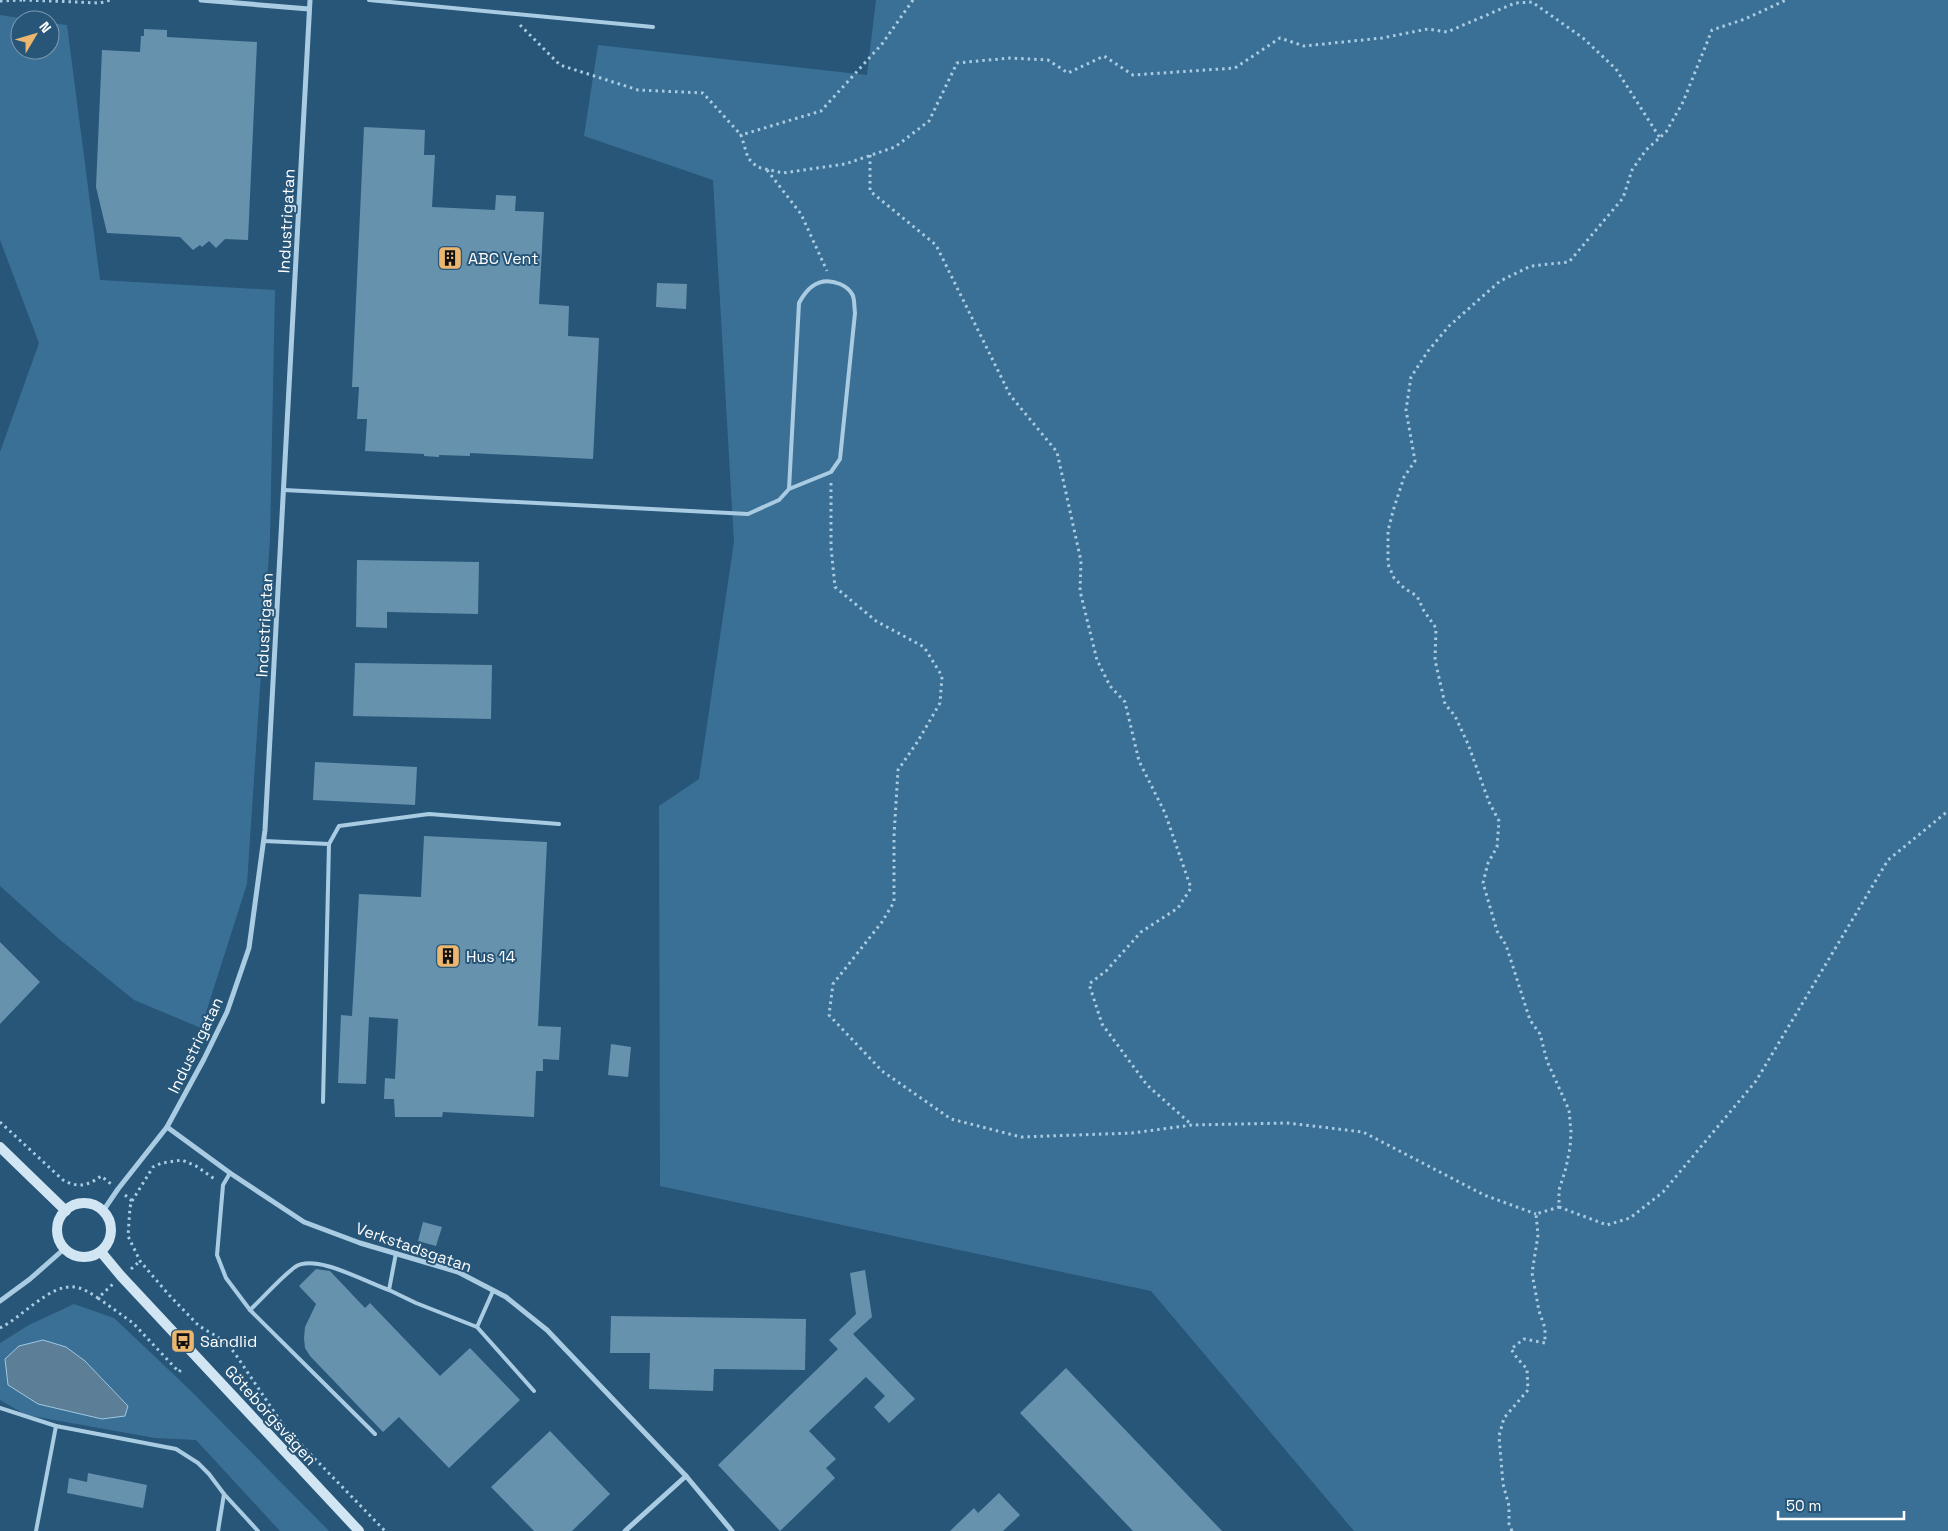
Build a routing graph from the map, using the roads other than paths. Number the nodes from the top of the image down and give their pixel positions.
1 (201, 0) edge
2 (310, 0) edge
3 (368, 0) edge
4 (309, 9) junction
5 (653, 27) dead end
6 (789, 489) junction
7 (284, 490) junction
8 (559, 824) dead end
9 (264, 841) junction
10 (329, 844) junction
11 (323, 1102) dead end
12 (167, 1128) junction
13 (0, 1147) edge
14 (230, 1173) junction
15 (66, 1211) junction
16 (103, 1211) junction
17 (64, 1249) junction
18 (101, 1252) junction
19 (396, 1254) junction
20 (389, 1290) junction
21 (493, 1291) junction
22 (0, 1301) edge
23 (250, 1310) junction
24 (477, 1327) junction
25 (534, 1391) dead end
26 (0, 1408) edge
27 (56, 1426) junction
28 (375, 1434) dead end
29 (686, 1476) junction
30 (224, 1494) junction
31 (36, 1531) edge
32 (218, 1531) edge
33 (258, 1531) edge
34 (359, 1531) edge
35 (625, 1531) edge
36 (732, 1531) edge

1 - 4 street
2 - 4 street, Industrigatan
3 - 5 lane
4 - 7 street, Industrigatan
6 - 6 lane
6 - 7 lane
7 - 9 street, Industrigatan
8 - 10 lane
9 - 10 lane
9 - 12 street, Industrigatan
10 - 11 lane
12 - 14 street, Verkstadsgatan
12 - 16 street, Industrigatan
13 - 15 street
14 - 19 street, Verkstadsgatan
14 - 23 lane
15 - 16 street
15 - 17 street
16 - 18 street
17 - 18 street
17 - 22 street
18 - 34 street, Göteborgsvägen
19 - 20 lane
19 - 21 street, Verkstadsgatan
20 - 23 lane
20 - 24 lane
21 - 24 lane
21 - 29 street, Verkstadsgatan
23 - 28 lane
24 - 25 lane
26 - 27 lane
27 - 30 lane
27 - 31 lane
29 - 35 street
29 - 36 street, Verkstadsgatan
30 - 32 lane
30 - 33 lane

